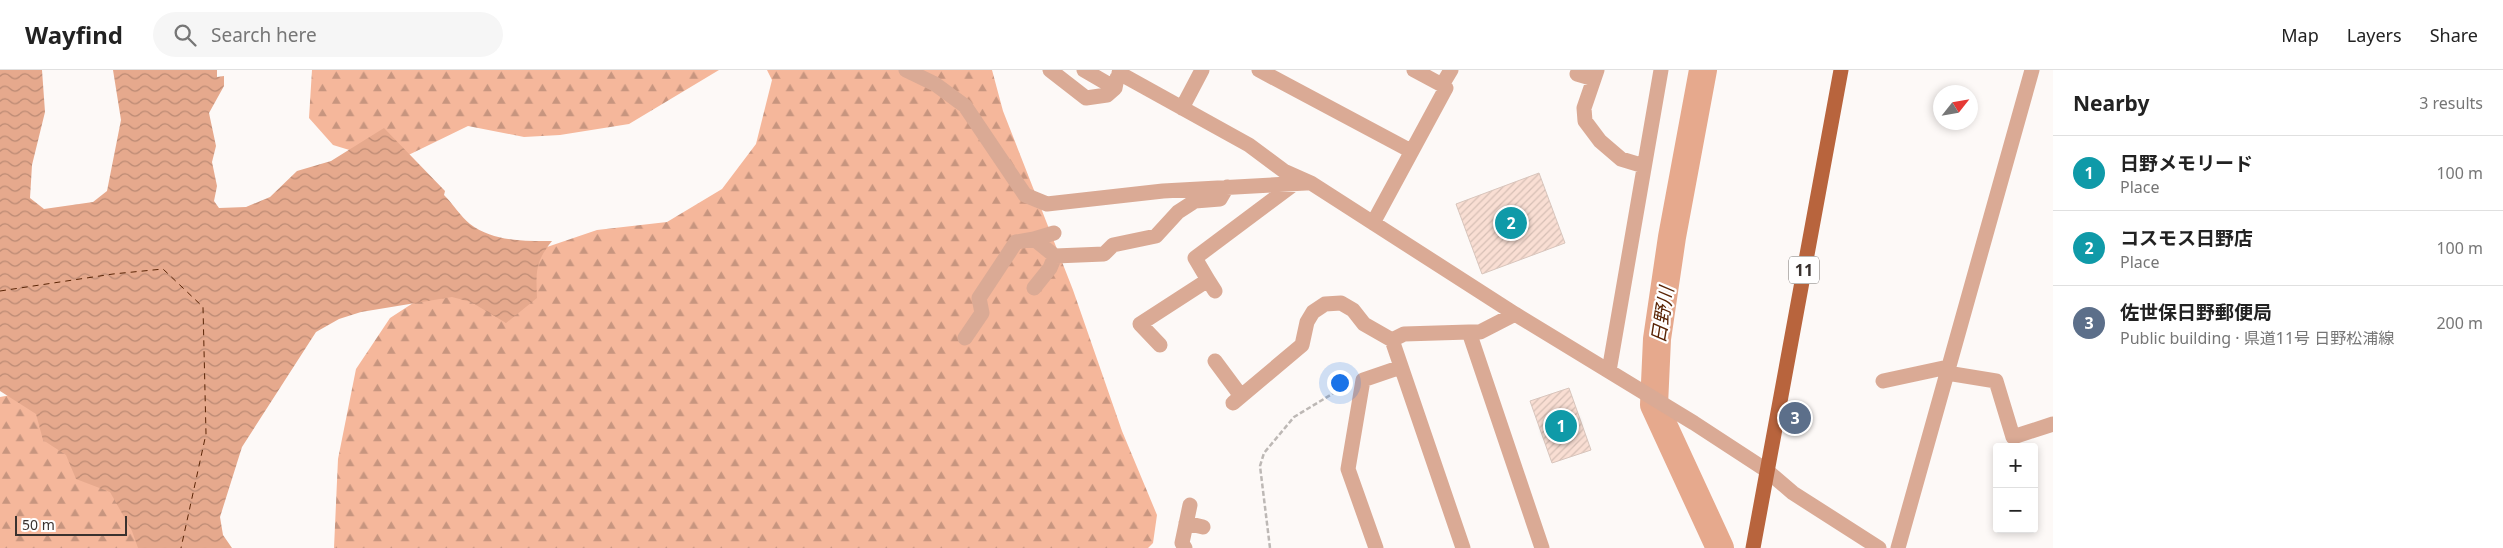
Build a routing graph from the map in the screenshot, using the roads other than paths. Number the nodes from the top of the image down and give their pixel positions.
1 (906, 70) edge
2 (1050, 70) edge
3 (1084, 70) edge
4 (1202, 70) edge
5 (1259, 70) edge
6 (1414, 70) edge
7 (1451, 70) edge
8 (1661, 70) edge
9 (1841, 70) edge
10 (2032, 70) edge
11 (1577, 74) dead end
12 (1595, 75) edge
13 (1118, 77) edge
14 (1442, 85) junction
15 (1182, 108) junction
16 (1411, 151) junction
17 (1644, 166) junction
18 (1310, 183) junction
19 (1294, 184) junction
20 (1227, 187) junction
21 (1372, 223) junction
22 (1054, 233) dead end
23 (1034, 239) junction
24 (1055, 256) junction
25 (1034, 288) dead end
26 (1515, 314) junction
27 (1469, 332) junction
28 (965, 338) dead end
29 (1392, 340) junction
30 (1160, 345) dead end
31 (1216, 361) dead end
32 (1401, 367) junction
33 (1948, 370) junction
34 (1610, 371) junction
35 (1883, 381) dead end
36 (2053, 424) edge
37 (1766, 470) junction
38 (1190, 505) dead end
39 (1186, 523) junction
40 (1203, 527) dead end
41 (1185, 548) edge
42 (1376, 548) edge
43 (1463, 548) edge
44 (1542, 548) edge
45 (1753, 548) edge
46 (1879, 548) edge
47 (1898, 548) edge

1 - 20 street
2 - 13 street
3 - 13 street
4 - 15 street
5 - 16 street
6 - 14 street
7 - 14 street
8 - 17 street
9 - 37 main road, 11
10 - 33 street
11 - 12 street
12 - 17 street
13 - 15 street
14 - 16 street
15 - 18 street
16 - 21 street
17 - 34 street
18 - 19 street
18 - 21 street
19 - 20 street
19 - 30 street
20 - 24 street
21 - 26 street
22 - 23 street
23 - 24 street
23 - 28 street
24 - 25 street
26 - 27 street
26 - 34 street
27 - 29 street
27 - 44 street
29 - 31 street
29 - 32 street
32 - 42 street
32 - 43 street
33 - 35 street
33 - 36 street
33 - 47 street
34 - 37 street
37 - 45 main road, 11
37 - 46 street
38 - 39 street
39 - 40 street
39 - 41 street

